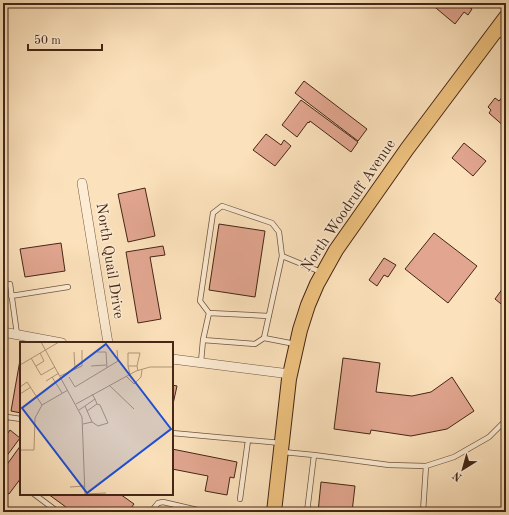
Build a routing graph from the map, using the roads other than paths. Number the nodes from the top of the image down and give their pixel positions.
1 (506, 17) edge
2 (501, 34) edge
3 (82, 183) dead end
4 (282, 256) junction
5 (322, 273) junction
6 (3, 285) edge
7 (68, 287) dead end
8 (12, 296) junction
9 (209, 313) junction
10 (269, 316) junction
11 (3, 332) edge
12 (17, 334) junction
13 (264, 338) junction
14 (204, 340) junction
15 (57, 342) edge
16 (108, 342) edge
17 (297, 344) junction
18 (173, 359) edge
19 (200, 362) junction
20 (290, 374) junction
21 (20, 419) edge
22 (506, 420) edge
23 (3, 423) edge
24 (173, 433) edge
25 (248, 440) junction
26 (281, 447) junction
27 (314, 455) junction
28 (426, 466) junction
29 (35, 495) edge
30 (240, 499) dead end
31 (196, 511) edge
32 (58, 512) edge
33 (151, 512) edge
34 (206, 512) edge
35 (274, 512) edge
36 (307, 512) edge
37 (423, 512) edge

1 - 2 main road, North Woodruff Avenue
2 - 5 main road, North Woodruff Avenue
3 - 16 street, North Quail Drive
4 - 5 lane
4 - 9 lane
4 - 10 lane
5 - 17 main road, North Woodruff Avenue
6 - 8 lane
7 - 8 lane
8 - 12 lane
9 - 10 lane
9 - 14 lane
10 - 13 lane
11 - 12 street
12 - 15 street
13 - 14 lane
13 - 17 lane
14 - 19 lane
17 - 20 main road, North Woodruff Avenue
18 - 19 street
19 - 20 street
20 - 26 main road, North Woodruff Avenue
21 - 23 lane
22 - 28 lane
24 - 25 lane
25 - 26 lane
25 - 30 lane
26 - 27 lane
26 - 35 main road, North Woodruff Avenue
27 - 28 lane
27 - 36 lane
28 - 37 lane
29 - 32 lane
31 - 33 lane
31 - 34 lane

